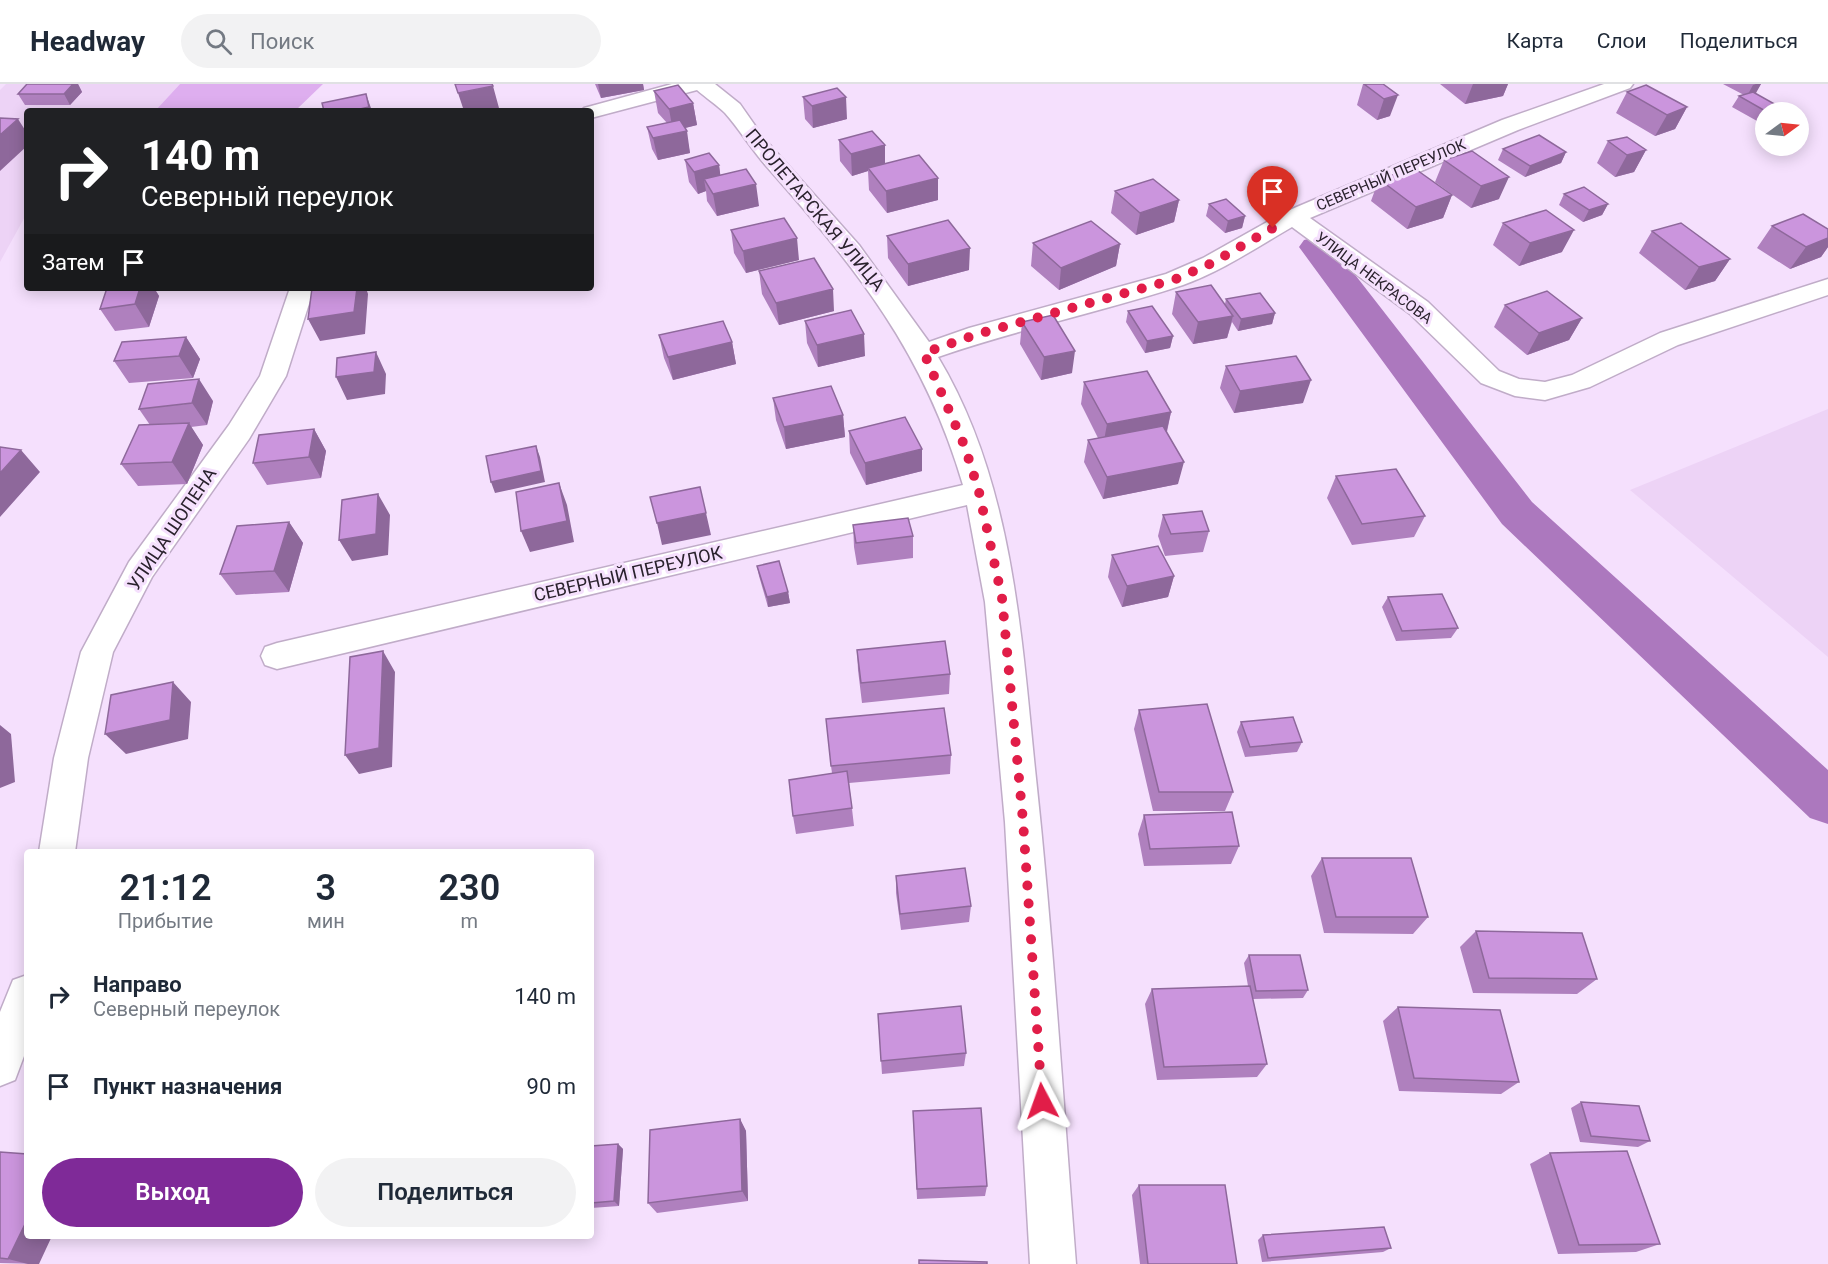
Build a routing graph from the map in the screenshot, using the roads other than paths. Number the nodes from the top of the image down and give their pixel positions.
1 (696, 84) edge
2 (702, 84) edge
3 (1623, 84) edge
4 (594, 111) edge
5 (1293, 217) junction
6 (1828, 287) edge
7 (301, 291) edge
8 (924, 353) junction
9 (979, 492) junction
10 (277, 656) dead end
11 (57, 849) edge
12 (24, 1002) edge
13 (0, 1065) edge
14 (1053, 1264) edge

1 - 4 street
2 - 8 street, ПРОЛЕТАРСКАЯ УЛИЦА
3 - 5 street, СЕВЕРНЫЙ ПЕРЕУЛОК
5 - 6 street, УЛИЦА НЕКРАСОВА
5 - 8 street, СЕВЕРНЫЙ ПЕРЕУЛОК
7 - 11 street, УЛИЦА ШОПЕНА
8 - 9 street, ПРОЛЕТАРСКАЯ УЛИЦА
9 - 10 street, СЕВЕРНЫЙ ПЕРЕУЛОК
9 - 14 street, ПРОЛЕТАРСКАЯ УЛИЦА
12 - 13 street

